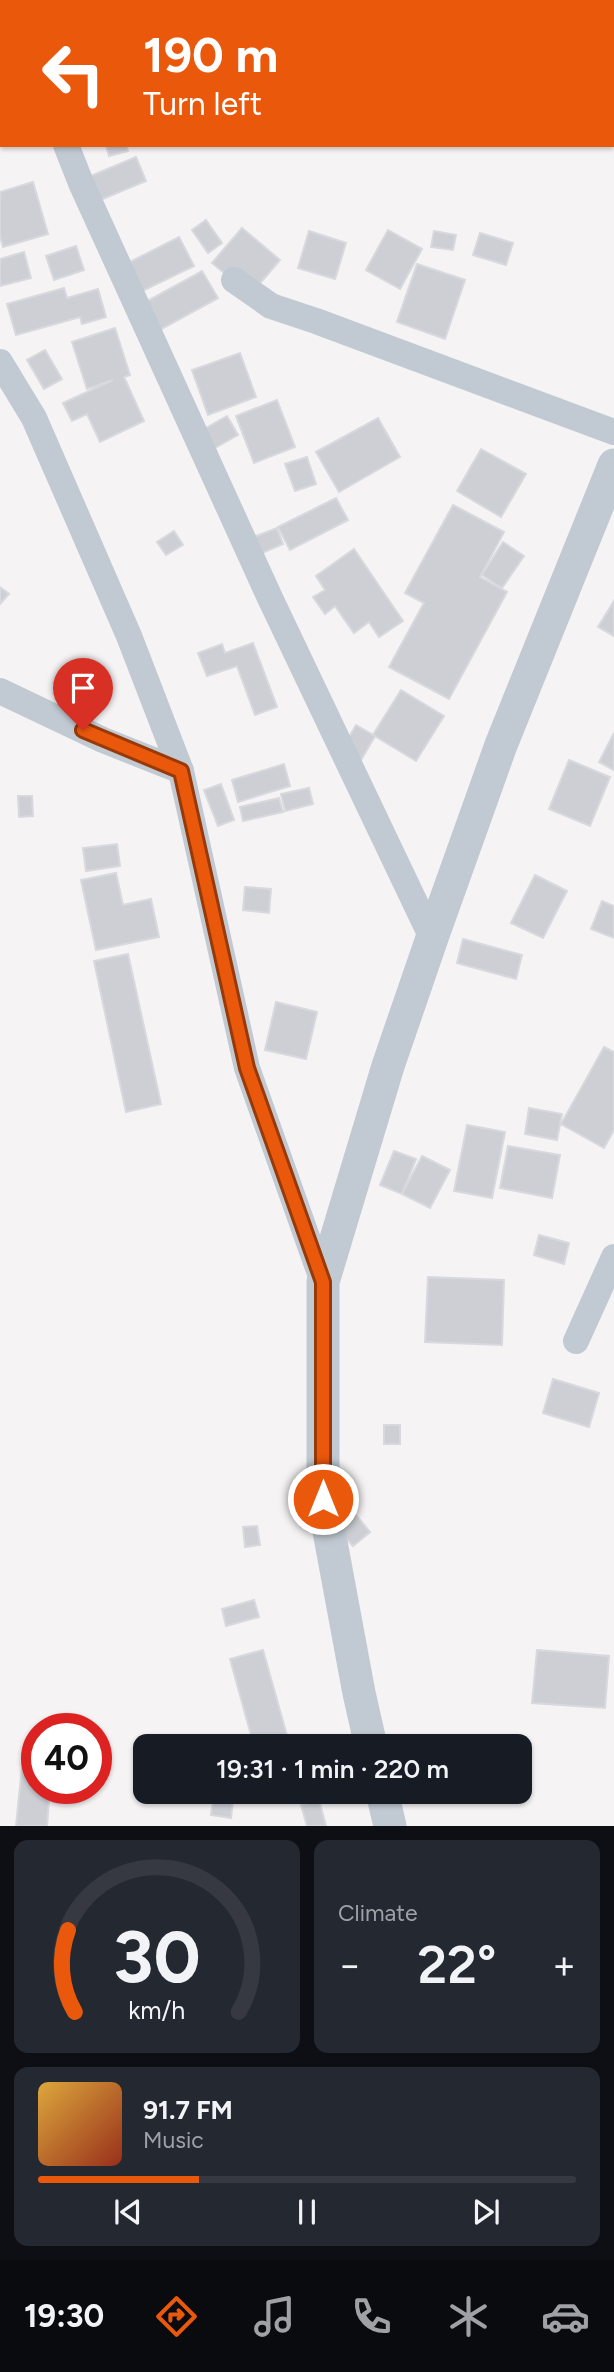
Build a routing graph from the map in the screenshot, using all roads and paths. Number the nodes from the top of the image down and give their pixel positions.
1 (67, 147) edge
2 (234, 280) dead end
3 (0, 362) edge
4 (614, 432) edge
5 (614, 465) edge
6 (0, 691) edge
7 (181, 771) junction
8 (432, 938) junction
9 (614, 1256) edge
10 (323, 1282) junction
11 (576, 1341) dead end
12 (368, 1734) edge
13 (385, 1804) edge
14 (390, 1826) edge

1 - 8 street
2 - 4 street
3 - 7 street
5 - 8 street
6 - 7 street
7 - 10 street
8 - 10 street
9 - 11 street
10 - 12 street
13 - 14 street

